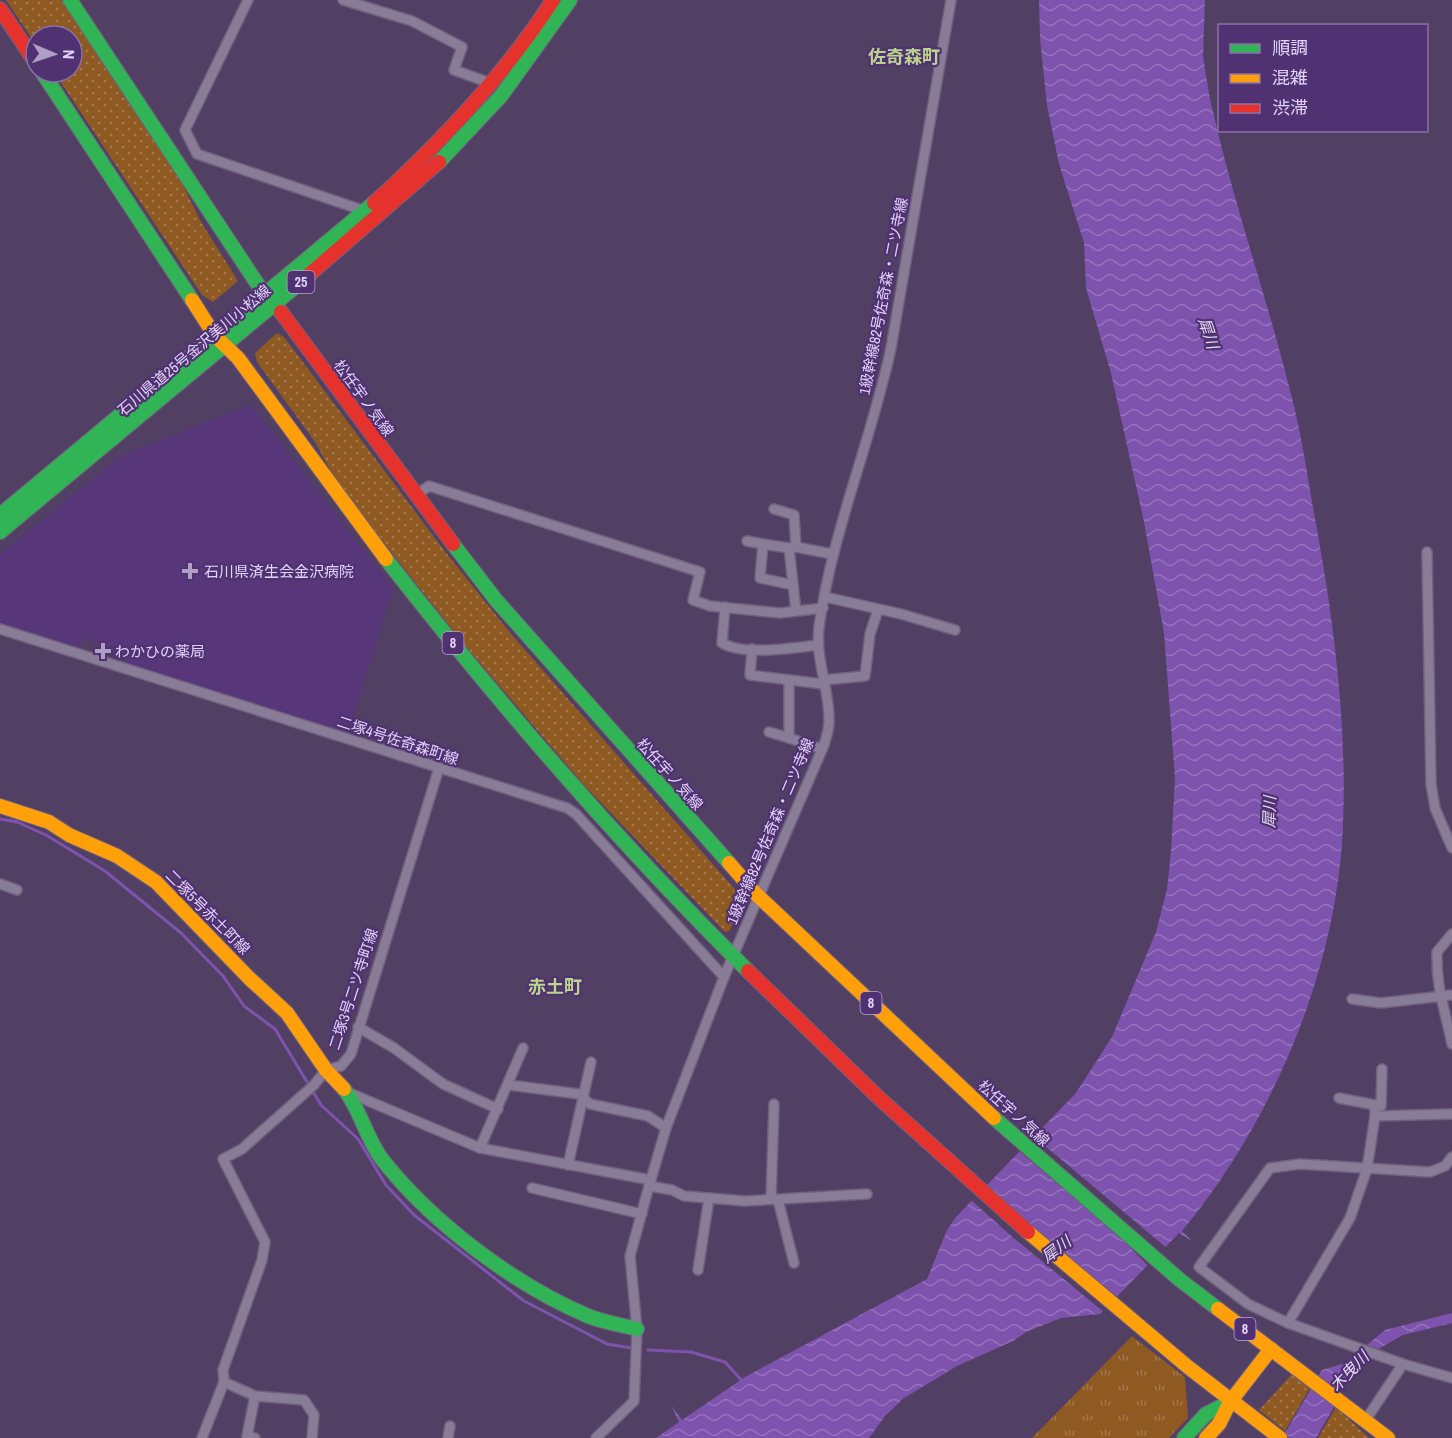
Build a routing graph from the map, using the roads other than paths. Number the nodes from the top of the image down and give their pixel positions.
1 (70, 0) edge
2 (248, 0) edge
3 (344, 0) edge
4 (553, 0) edge
5 (570, 0) edge
6 (951, 0) edge
7 (0, 9) edge
8 (24, 45) edge
9 (50, 84) edge
10 (493, 84) junction
11 (365, 211) junction
12 (264, 294) junction
13 (276, 305) junction
14 (214, 336) junction
15 (227, 347) junction
16 (415, 496) junction
17 (774, 510) dead end
18 (0, 515) edge
19 (0, 532) edge
20 (747, 541) dead end
21 (763, 544) junction
22 (792, 548) junction
23 (1427, 552) dead end
24 (832, 554) junction
25 (793, 585) junction
26 (825, 597) junction
27 (725, 607) junction
28 (823, 608) junction
29 (878, 610) junction
30 (796, 611) junction
31 (0, 629) edge
32 (955, 630) dead end
33 (818, 645) junction
34 (752, 649) junction
35 (789, 681) junction
36 (823, 682) junction
37 (769, 732) dead end
38 (789, 738) junction
39 (822, 749) junction
40 (439, 768) junction
41 (587, 801) junction
42 (0, 806) edge
43 (567, 808) junction
44 (1452, 848) edge
45 (0, 884) edge
46 (17, 890) dead end
47 (757, 895) junction
48 (1452, 934) edge
49 (733, 957) junction
50 (724, 977) junction
51 (1452, 995) edge
52 (1439, 998) junction
53 (1352, 999) dead end
54 (358, 1027) junction
55 (1452, 1044) edge
56 (523, 1048) dead end
57 (591, 1062) dead end
58 (1382, 1069) dead end
59 (326, 1070) junction
60 (509, 1085) junction
61 (346, 1092) junction
62 (1339, 1098) dead end
63 (583, 1099) junction
64 (774, 1104) dead end
65 (1375, 1105) junction
66 (498, 1108) junction
67 (1452, 1114) edge
68 (1375, 1116) junction
69 (666, 1128) junction
70 (480, 1148) junction
71 (1452, 1157) edge
72 (568, 1165) junction
73 (1367, 1169) junction
74 (650, 1183) junction
75 (532, 1188) dead end
76 (867, 1194) dead end
77 (709, 1198) junction
78 (775, 1199) junction
79 (642, 1214) junction
80 (794, 1263) dead end
81 (698, 1270) dead end
82 (1288, 1323) junction
83 (637, 1329) junction
84 (1271, 1349) junction
85 (1403, 1364) junction
86 (1452, 1378) edge
87 (224, 1382) junction
88 (255, 1396) junction
89 (1230, 1402) junction
90 (1365, 1421) junction
91 (450, 1426) dead end
92 (202, 1438) edge
93 (255, 1438) edge
94 (312, 1438) edge
95 (448, 1438) edge
96 (596, 1438) edge
97 (1184, 1438) edge
98 (1206, 1438) edge
99 (1280, 1438) edge
100 (1388, 1438) edge

1 - 12 main road, 松任宇ノ気線 / 8
2 - 11 street
3 - 10 street
4 - 10 main road, 石川県道25号金沢美川小松線 / 25
5 - 13 main road, 石川県道25号金沢美川小松線 / 25
6 - 24 street, 1級幹線82号佐奇森・二ツ寺線
7 - 8 main road
9 - 14 main road, 8
10 - 11 main road, 石川県道25号金沢美川小松線 / 25
11 - 12 main road, 石川県道25号金沢美川小松線 / 25
12 - 13 main road, 松任宇ノ気線 / 8
12 - 14 main road, 石川県道25号金沢美川小松線 / 25
13 - 15 main road, 石川県道25号金沢美川小松線 / 25
13 - 16 main road, 松任宇ノ気線 / 8
14 - 15 main road, 8
14 - 18 main road, 石川県道25号金沢美川小松線 / 25
15 - 19 main road, 石川県道25号金沢美川小松線 / 25
15 - 41 main road, 8
16 - 27 street
16 - 47 main road, 松任宇ノ気線 / 8
17 - 22 street
20 - 21 street
21 - 22 street
21 - 25 street
22 - 24 street
22 - 25 street
23 - 44 street
24 - 26 street, 1級幹線82号佐奇森・二ツ寺線
25 - 30 street
26 - 28 street, 1級幹線82号佐奇森・二ツ寺線
26 - 29 street
27 - 30 street
27 - 34 street
28 - 30 street
28 - 33 street, 1級幹線82号佐奇森・二ツ寺線
29 - 32 street
29 - 36 street
31 - 40 street, 二塚4号佐奇森町線
33 - 34 street
33 - 36 street, 1級幹線82号佐奇森・二ツ寺線
34 - 35 street
35 - 36 street
35 - 38 street
36 - 39 street, 1級幹線82号佐奇森・二ツ寺線
37 - 38 street
38 - 39 street
39 - 47 street, 1級幹線82号佐奇森・二ツ寺線
40 - 43 street, 二塚4号佐奇森町線
40 - 54 street, 二塚3号二ツ寺町線
41 - 43 street
41 - 49 main road, 8
42 - 59 main road, 二塚5号赤土町線
43 - 50 street, 二塚4号佐奇森町線
45 - 46 street
47 - 49 street, 1級幹線82号佐奇森・二ツ寺線
47 - 84 main road, 松任宇ノ気線 / 8
48 - 52 street
49 - 50 street, 1級幹線82号佐奇森・二ツ寺線
49 - 89 main road, 8
50 - 69 street, 1級幹線82号佐奇森・二ツ寺線
51 - 52 street
52 - 53 street
52 - 55 street
54 - 59 street, 二塚3号二ツ寺町線
54 - 66 street
56 - 60 street
57 - 63 street
58 - 65 street
59 - 61 main road, 二塚5号赤土町線
59 - 87 street, 二塚3号二ツ寺町線
60 - 63 street
60 - 66 street
61 - 70 street
61 - 83 main road, 二塚5号赤土町線
62 - 65 street
63 - 69 street
63 - 72 street
64 - 78 street
65 - 68 street
66 - 70 street
67 - 68 street
68 - 73 street
69 - 74 street, 1級幹線82号佐奇森・二ツ寺線
70 - 72 street
71 - 73 street
72 - 74 street
73 - 82 street
73 - 82 street
74 - 77 street
74 - 79 street, 1級幹線82号佐奇森・二ツ寺線
75 - 79 street
76 - 78 street
77 - 78 street
77 - 81 street
78 - 80 street
79 - 83 street, 1級幹線82号佐奇森・二ツ寺線
82 - 85 street
83 - 96 street, 1級幹線82号佐奇森・二ツ寺線
84 - 89 main road
84 - 90 main road, 松任宇ノ気線 / 8
85 - 86 street
85 - 90 street
87 - 88 street
87 - 92 street
88 - 93 street
88 - 94 street
89 - 97 main road
89 - 98 main road
89 - 99 main road, 8
90 - 100 main road, 松任宇ノ気線 / 8
91 - 95 street

